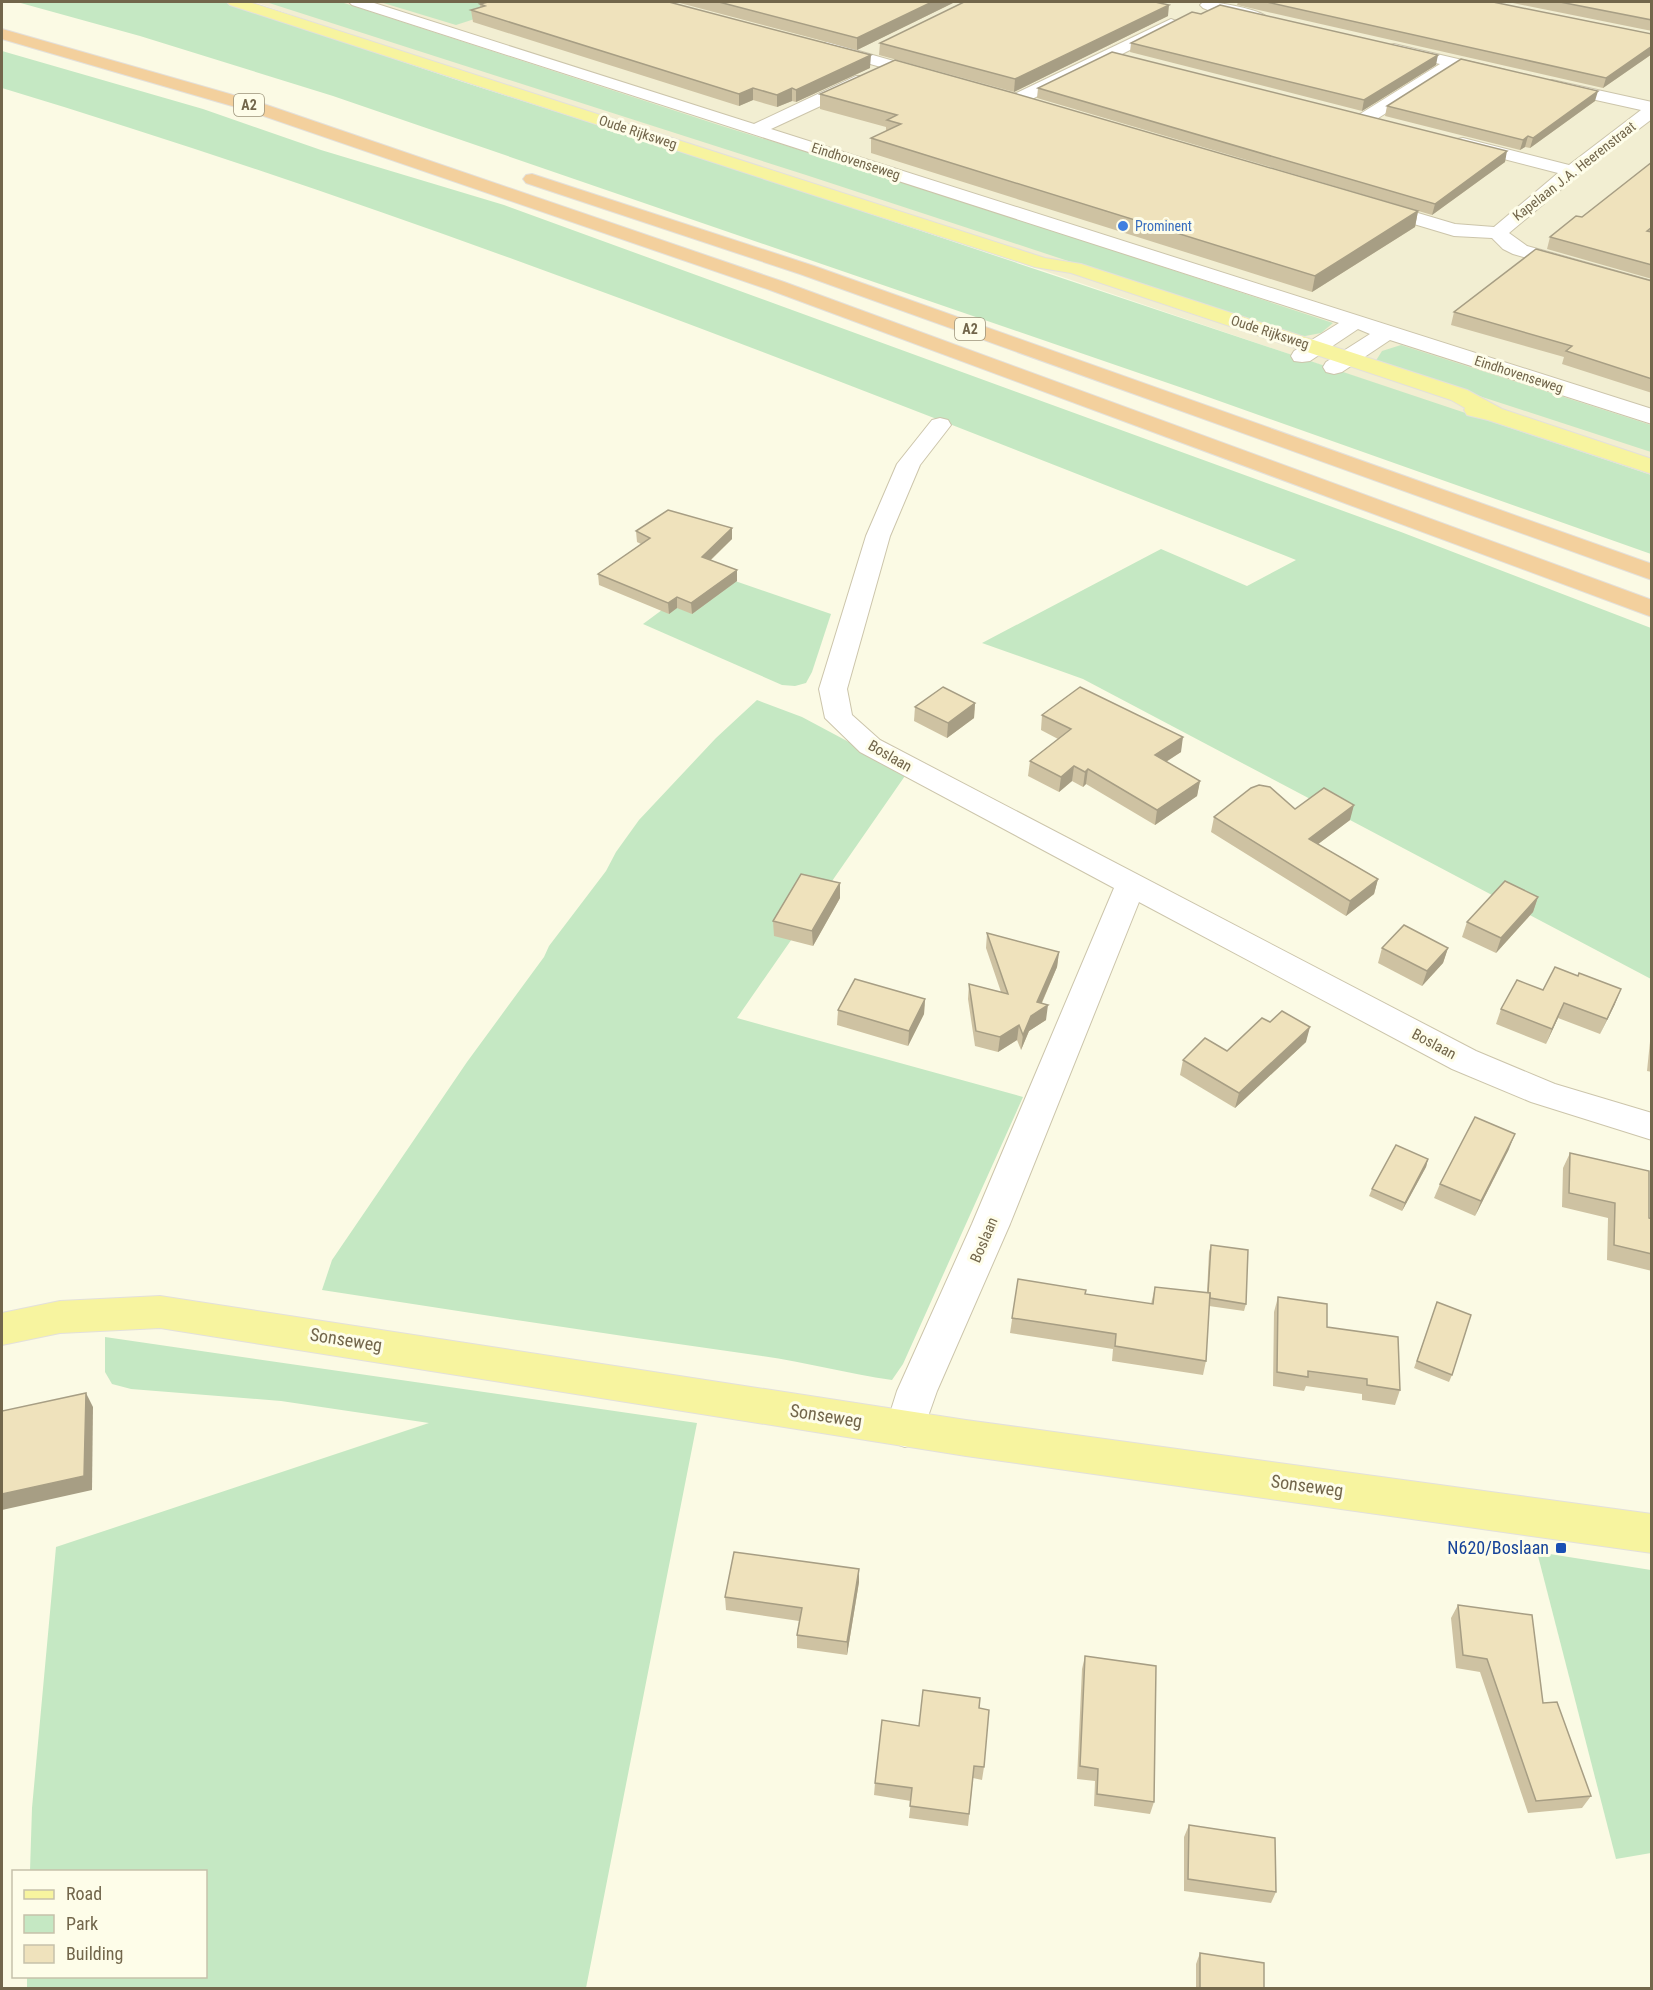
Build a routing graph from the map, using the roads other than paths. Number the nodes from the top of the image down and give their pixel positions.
1 (235, 2) edge
2 (357, 2) edge
3 (1203, 8) edge
4 (1275, 21) edge
5 (2, 34) edge
6 (815, 44) edge
7 (1376, 44) edge
8 (881, 46) edge
9 (1112, 55) junction
10 (861, 56) junction
11 (1135, 60) edge
12 (1455, 63) junction
13 (893, 66) junction
14 (1512, 76) edge
15 (949, 81) edge
16 (1536, 81) edge
17 (994, 94) edge
18 (1016, 100) junction
19 (1039, 107) edge
20 (1652, 108) edge
21 (1389, 124) edge
22 (757, 129) junction
23 (1446, 138) edge
24 (1572, 171) junction
25 (512, 172) dead end
26 (1353, 200) edge
27 (1498, 233) junction
28 (1652, 287) edge
29 (1355, 321) junction
30 (1387, 332) junction
31 (1309, 352) junction
32 (1341, 363) junction
33 (1652, 417) edge
34 (940, 425) dead end
35 (1652, 467) edge
36 (1652, 573) edge
37 (1652, 609) edge
38 (1131, 884) junction
39 (1652, 1127) edge
40 (2, 1329) edge
41 (905, 1429) junction
42 (1652, 1534) edge

1 - 31 main road, Oude Rijksweg
2 - 22 street, Eindhovenseweg
3 - 4 street
3 - 9 street
5 - 37 highway, A2
6 - 10 street
7 - 12 street
8 - 10 street
9 - 11 street
9 - 18 street
10 - 13 street
12 - 14 street
12 - 21 street
13 - 15 street
13 - 22 street
16 - 20 street
17 - 18 street
18 - 19 street
20 - 24 street, Kapelaan J.A. Heerenstraat
22 - 29 street, Eindhovenseweg
23 - 24 street
24 - 27 street, Kapelaan J.A. Heerenstraat
25 - 36 highway, A2
26 - 27 street
27 - 28 street
29 - 30 street, Eindhovenseweg
29 - 31 street
30 - 32 street
30 - 33 street, Eindhovenseweg
31 - 32 main road, Oude Rijksweg
32 - 35 main road, Oude Rijksweg
34 - 38 street, Boslaan
38 - 39 street, Boslaan
38 - 41 street, Boslaan
40 - 41 main road, Sonseweg
41 - 42 main road, Sonseweg

